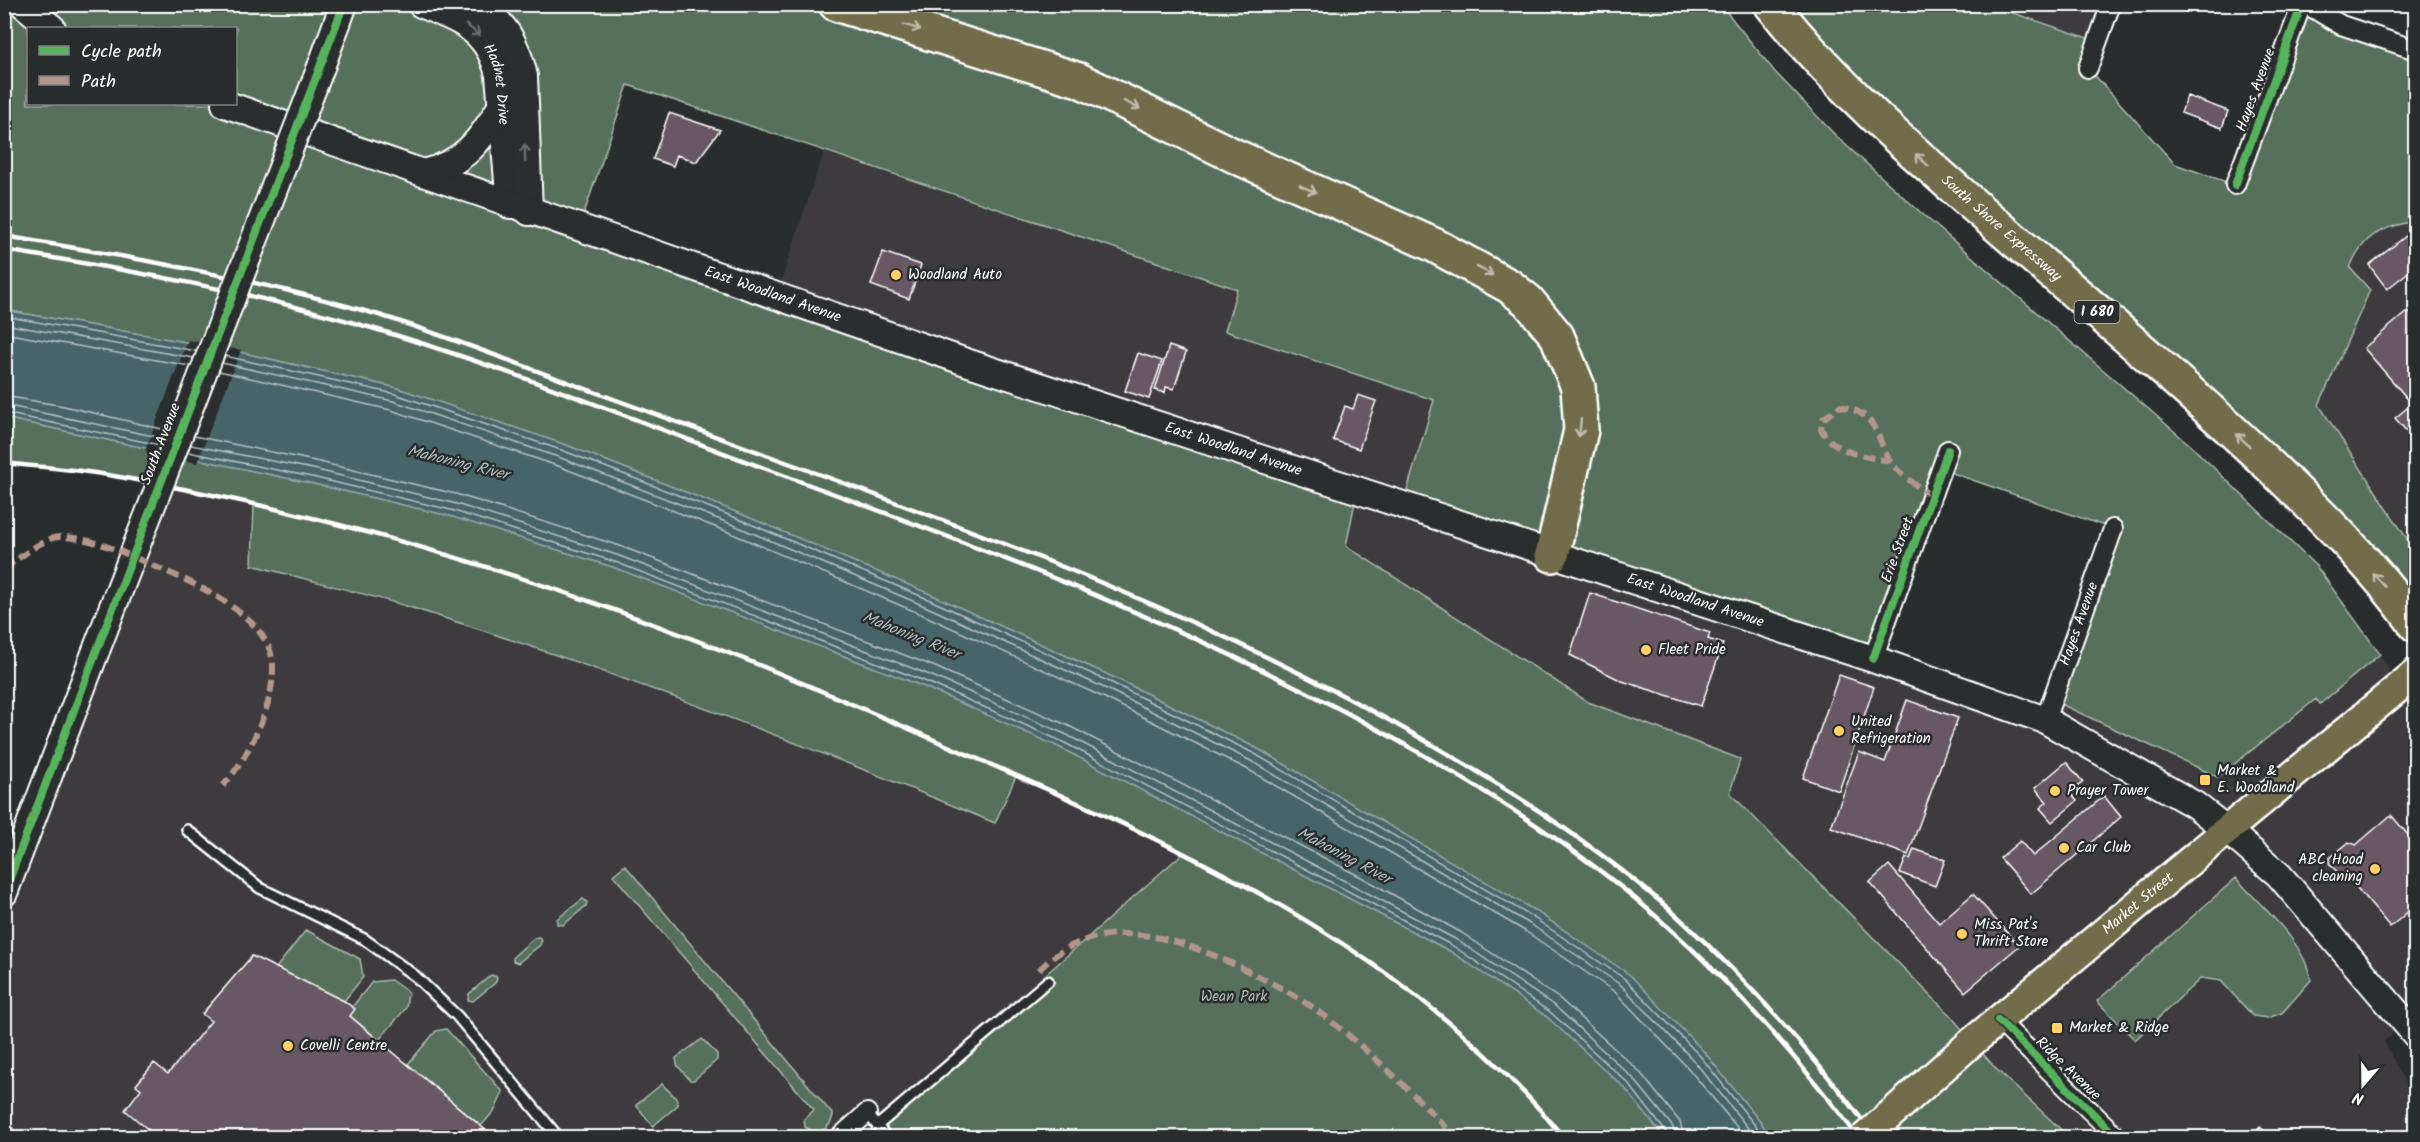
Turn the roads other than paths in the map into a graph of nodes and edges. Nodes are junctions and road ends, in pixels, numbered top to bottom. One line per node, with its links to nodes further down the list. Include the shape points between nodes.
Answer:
1 (23, 4): 9 (main road)
2 (344, 4): 26 (main road, South Avenue, bridge)
3 (421, 4): 13 (main road, Hadnet Drive, one-way to 13, via 464,23 480,35 495,57)
4 (475, 4): 16 (main road, Hadnet Drive, one-way to 4, via 524,76 510,37 498,21)
5 (836, 4): 19 (highway, one-way to 19, via 1079,80 1235,156 1434,245 1509,286 1528,301 1557,336 1578,387 1581,430)
6 (1772, 4): 20 (highway, South Shore Expressway / I 680, one-way to 6, via 2330,523 2220,418 1880,121 1814,55)
7 (2111, 4): 11 (street)
8 (2304, 4): 10 (street, via 2341,25); 15 (street, Hayes Avenue)
9 (51, 27)
10 (2415, 50)
11 (2088, 68)
12 (228, 105): 14 (main road, East Woodland Avenue)
13 (502, 105): 14 (main road, via 482,138 465,155 444,168); 16 (main road, Hadnet Drive)
14 (423, 173): 16 (main road, East Woodland Avenue)
15 (2235, 185)
16 (520, 208): 19 (main road, East Woodland Avenue, via 966,362)
17 (1948, 450): 21 (street, Erie Street)
18 (2113, 529): 23 (street, Hayes Avenue)
19 (1552, 555): 21 (main road, East Woodland Avenue)
20 (2415, 626)
21 (1873, 659): 23 (main road, East Woodland Avenue)
22 (2415, 673): 25 (main road, Market Street)
23 (2045, 720): 25 (main road, East Woodland Avenue, via 2195,805)
24 (187, 830): 31 (lane, via 260,888 364,939 415,976 458,1016)
25 (2227, 830): 28 (main road, Market Street); 29 (main road, East Woodland Avenue, via 2279,875)
26 (4, 893)
27 (1048, 981): 30 (lane)
28 (1998, 1020): 34 (main road, Market Street, bridge); 35 (street, Ridge Avenue)
29 (2415, 1035)
30 (872, 1120): 32 (street); 33 (lane)
31 (559, 1137)
32 (839, 1137)
33 (888, 1137)
34 (1864, 1137)
35 (2118, 1137)

